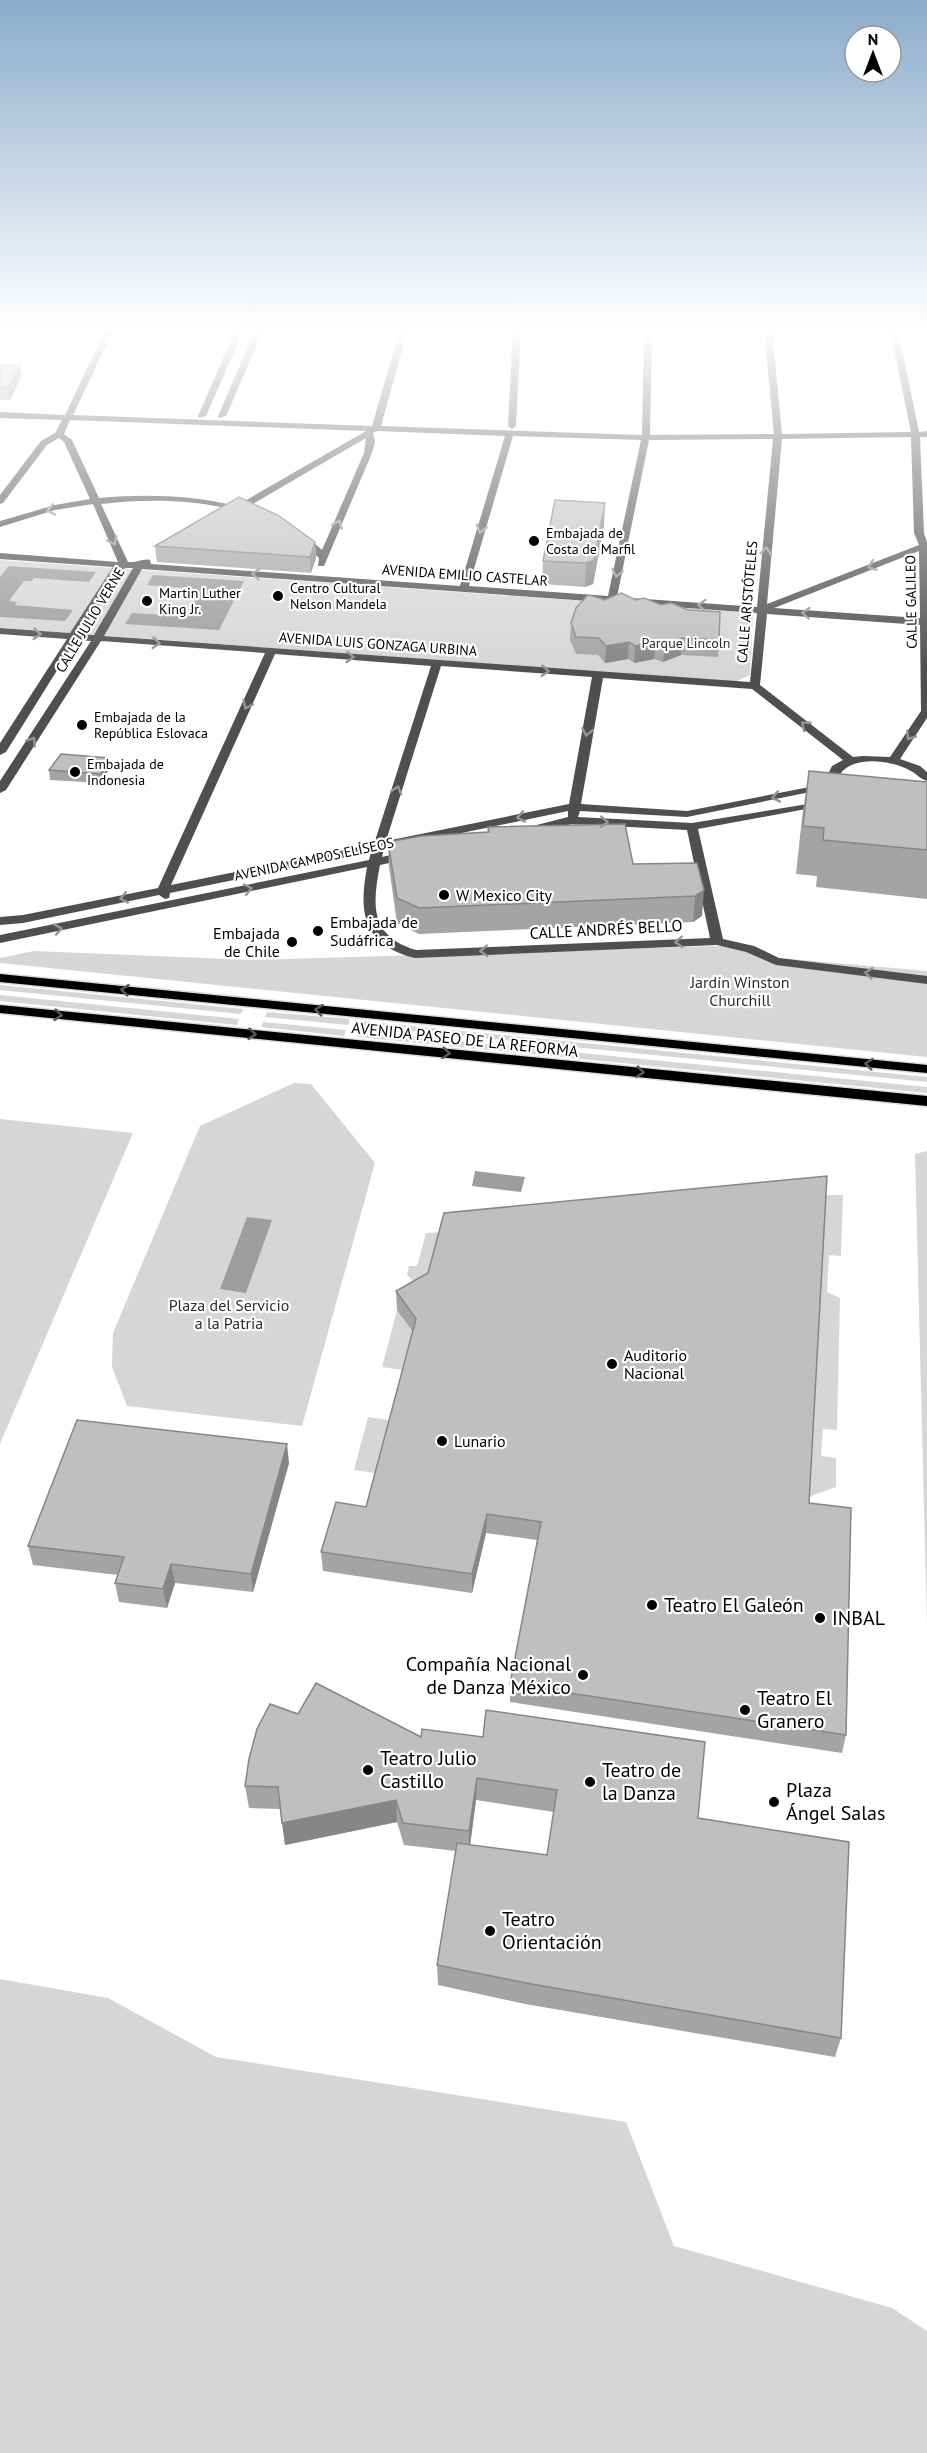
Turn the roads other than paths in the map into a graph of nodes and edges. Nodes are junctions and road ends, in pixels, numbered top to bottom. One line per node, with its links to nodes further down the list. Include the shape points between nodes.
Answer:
1 (45, 443): 9 (street)
2 (70, 443): 10 (street)
3 (349, 443): 11 (street)
4 (371, 443): 19 (street, one-way to 4)
5 (507, 443): 23 (street, one-way to 23)
6 (644, 443): 24 (street, one-way to 24)
7 (777, 443): 25 (street, CALLE ARISTÓTELES, one-way to 7)
8 (915, 443): 16 (street, CALLE GALILEO, via 919,533)
9 (0, 501)
10 (95, 502): 11 (street, via 170,498); 14 (street, one-way to 14); 20 (street, one-way to 20)
11 (239, 508): 12 (street); 13 (street)
12 (250, 512)
13 (219, 520)
14 (0, 524)
15 (287, 527): 19 (street, via 312,544)
16 (926, 546): 25 (street, one-way to 25); 26 (street, CALLE GALILEO)
17 (159, 555): 21 (street, CALLE JULIO VERNE)
18 (0, 556): 20 (street, AVENIDA EMILIO CASTELAR)
19 (324, 558): 22 (street)
20 (124, 565): 21 (street, AVENIDA EMILIO CASTELAR); 28 (street, CALLE JULIO VERNE, via 116,569)
21 (139, 566): 22 (street, AVENIDA EMILIO CASTELAR, one-way to 21); 29 (street, CALLE JULIO VERNE)
22 (315, 578): 23 (street, AVENIDA EMILIO CASTELAR)
23 (464, 588): 24 (street, AVENIDA EMILIO CASTELAR)
24 (612, 599): 25 (street, AVENIDA EMILIO CASTELAR, one-way to 24)
25 (760, 609): 26 (street, AVENIDA EMILIO CASTELAR, one-way to 25); 35 (street, CALLE ARISTÓTELES)
26 (926, 622): 37 (street, CALLE GALILEO, one-way to 37, via 926,711)
27 (0, 631): 28 (street, AVENIDA LUIS GONZAGA URBINA, one-way to 28)
28 (74, 637): 29 (street, AVENIDA LUIS GONZAGA URBINA); 31 (street, CALLE JULIO VERNE)
29 (98, 638): 30 (street, AVENIDA LUIS GONZAGA URBINA, one-way to 30); 32 (street, CALLE JULIO VERNE)
30 (271, 652): 33 (street, AVENIDA LUIS GONZAGA URBINA, one-way to 33); 49 (street, one-way to 49)
31 (58, 661): 32 (street, via 72,657); 36 (street, CALLE JULIO VERNE)
32 (83, 663): 41 (street, CALLE JULIO VERNE, one-way to 32)
33 (437, 663): 34 (street, AVENIDA LUIS GONZAGA URBINA, one-way to 34); 46 (street, CALLE ANDRÉS BELLO, one-way to 33)
34 (598, 674): 35 (street, AVENIDA LUIS GONZAGA URBINA); 42 (street, one-way to 42)
35 (755, 686): 38 (street, CALLE ARISTÓTELES, one-way to 35)
36 (0, 752)
37 (894, 760): 38 (street); 39 (street)
38 (851, 761): 40 (street, via 834,773)
39 (926, 775)
40 (834, 786): 42 (street, AVENIDA CAMPOS ELÍSEOS, one-way to 42, via 687,814); 44 (street, via 848,798)
41 (0, 790)
42 (573, 807): 43 (street); 46 (street, AVENIDA CAMPOS ELÍSEOS, one-way to 46)
43 (572, 820): 44 (street, one-way to 44); 45 (street)
44 (692, 827): 53 (street)
45 (514, 833)
46 (379, 846): 48 (street, CALLE ANDRÉS BELLO); 49 (street, AVENIDA CAMPOS ELÍSEOS)
47 (421, 852): 48 (street, AVENIDA CAMPOS ELÍSEOS)
48 (374, 862): 50 (street, AVENIDA CAMPOS ELÍSEOS, one-way to 48); 53 (street, CALLE ANDRÉS BELLO, one-way to 48, via 415,954 388,944 371,922 369,887)
49 (163, 891): 50 (street); 51 (street, AVENIDA CAMPOS ELÍSEOS, one-way to 51)
50 (172, 905): 52 (street, AVENIDA CAMPOS ELÍSEOS, one-way to 50)
51 (0, 921)
52 (0, 939)
53 (717, 941): 55 (street, CALLE ANDRÉS BELLO, one-way to 53, via 776,961 750,949)
54 (0, 978): 57 (main road, AVENIDA PASEO DE LA REFORMA, one-way to 54)
55 (927, 980)
56 (0, 1009): 58 (main road, AVENIDA PASEO DE LA REFORMA, one-way to 58)
57 (927, 1069)
58 (927, 1101)

